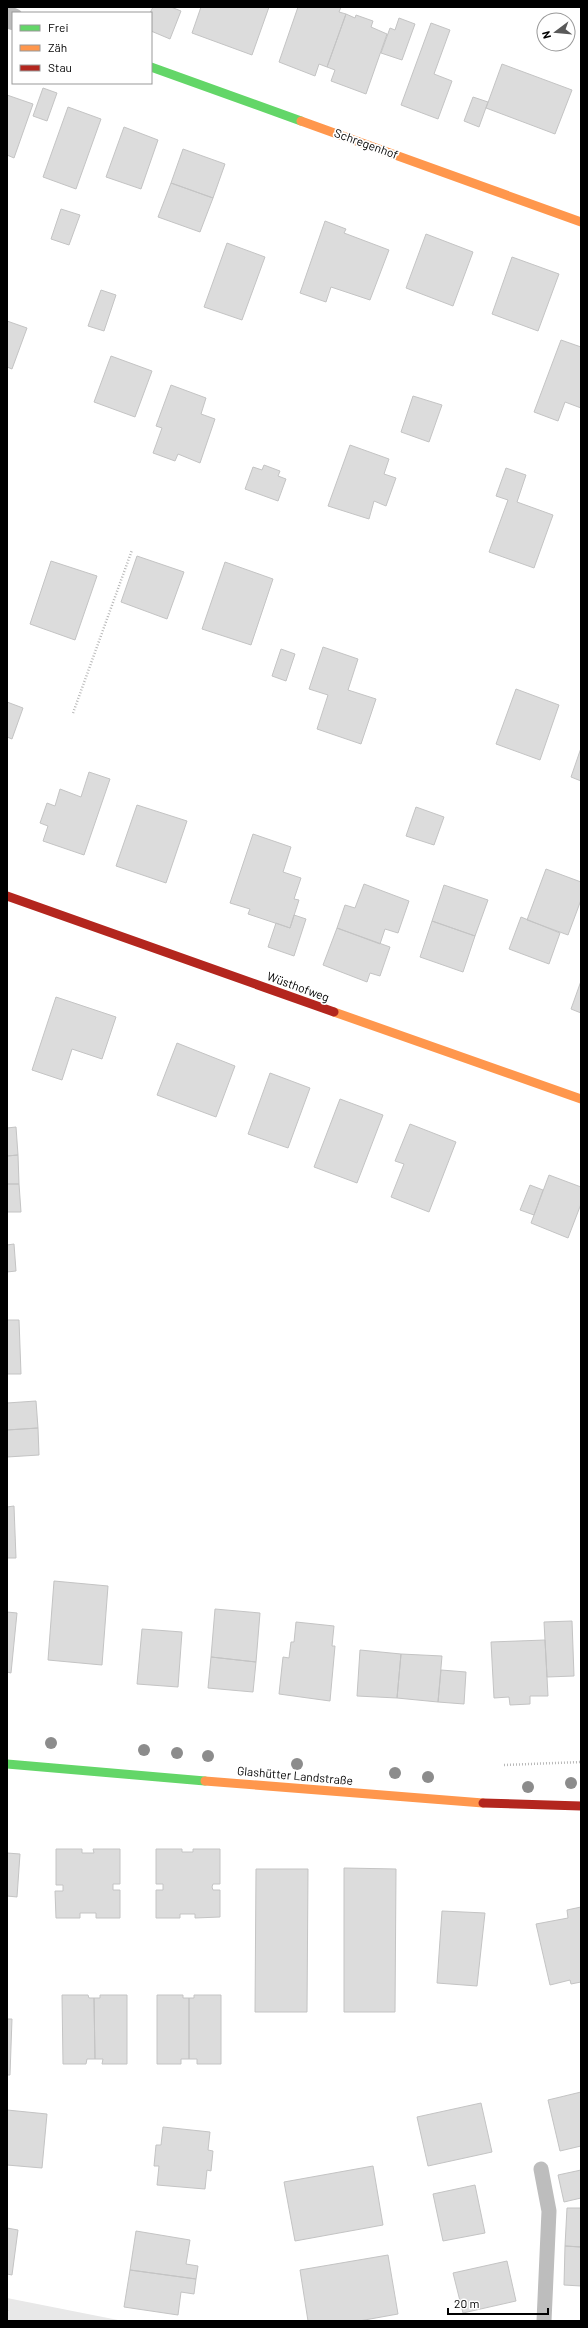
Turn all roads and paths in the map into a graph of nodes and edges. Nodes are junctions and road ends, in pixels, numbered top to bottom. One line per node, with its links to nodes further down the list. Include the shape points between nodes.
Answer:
1 (152, 68): 2 (street, Schregenhof)
2 (581, 222)
3 (132, 550): 4 (path)
4 (72, 713)
5 (7, 896): 6 (street, Wüsthofweg)
6 (581, 1099)
7 (581, 1762): 9 (path)
8 (7, 1764): 10 (street, Glashütter Landstraße, via 467,1802)
9 (504, 1766)
10 (581, 1806)
11 (541, 2169): 14 (lane, via 549,2211)
12 (7, 2310): 13 (path)
13 (7, 2313)
14 (544, 2321)

